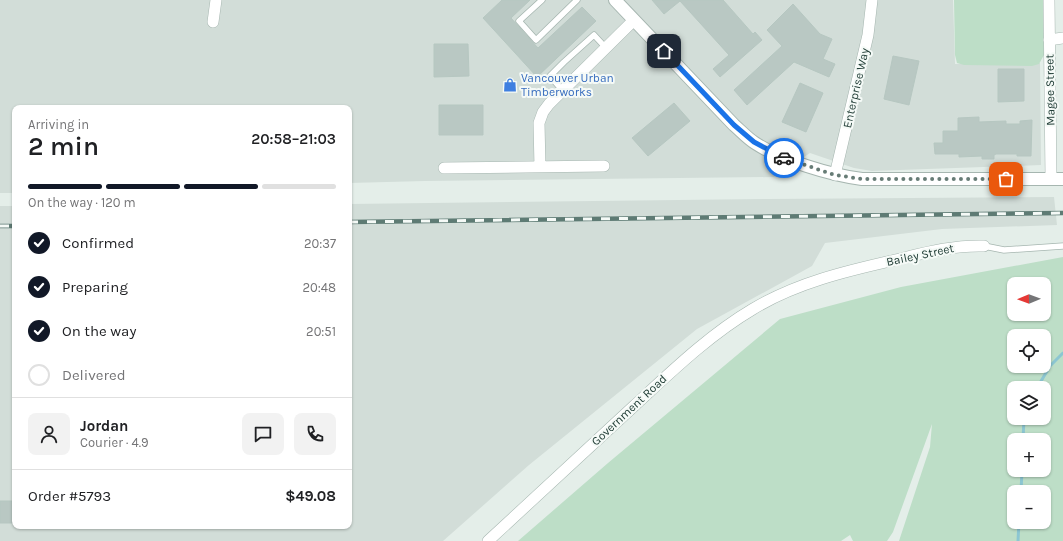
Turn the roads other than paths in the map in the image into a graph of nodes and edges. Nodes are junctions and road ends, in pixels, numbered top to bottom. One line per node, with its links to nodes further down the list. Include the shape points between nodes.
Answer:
1 (216, 0): 8 (street)
2 (542, 0): 3 (lane, via 519,21 536,40)
3 (577, 0)
4 (616, 0): 7 (street)
5 (872, 0): 16 (street, Enterprise Way, via 868,35)
6 (1049, 0): 10 (street, Magee Street)
7 (634, 20): 11 (street); 16 (street, via 734,125 754,142 779,156)
8 (213, 22)
9 (1063, 38): 10 (street)
10 (1049, 40): 17 (street, Magee Street)
11 (606, 48): 12 (street); 12 (lane, via 594,35 564,62 550,76)
12 (563, 91): 14 (street, via 543,112 539,123)
13 (604, 166): 14 (street)
14 (540, 167): 15 (street)
15 (444, 168)
16 (835, 175): 17 (street, via 862,179)
17 (1057, 179)
18 (984, 246): 19 (lane, Bailey Street, via 1004,250); 20 (street, Bailey Street, via 948,248 846,271)
19 (1063, 246)
20 (782, 294): 21 (street, Government Road, via 752,309 685,359)
21 (488, 541)

